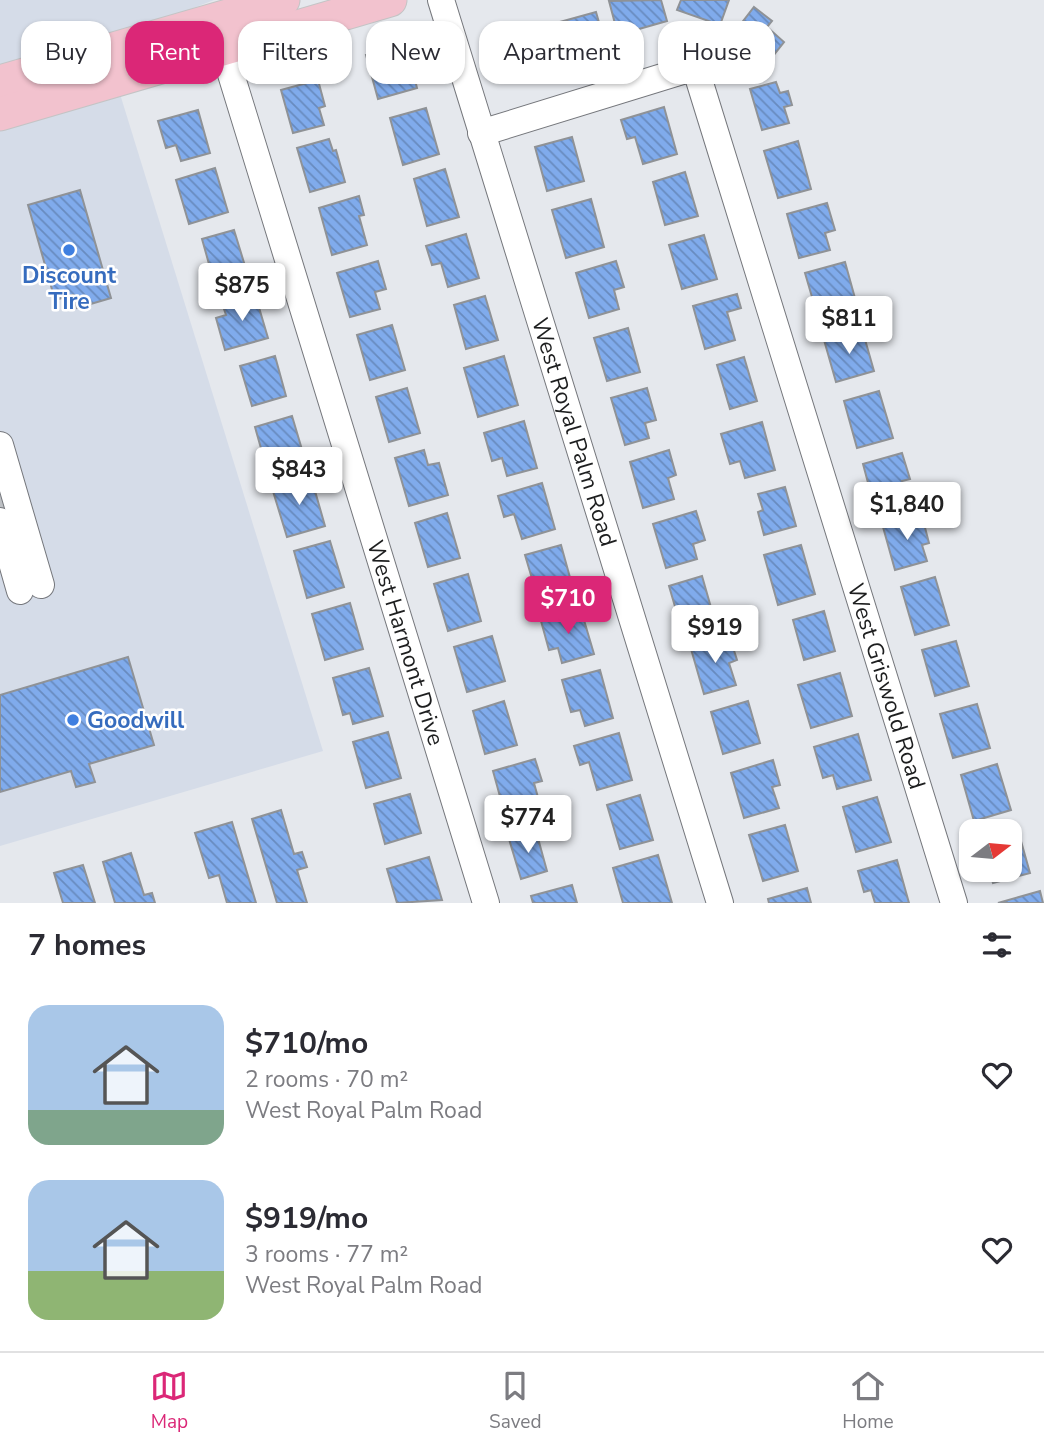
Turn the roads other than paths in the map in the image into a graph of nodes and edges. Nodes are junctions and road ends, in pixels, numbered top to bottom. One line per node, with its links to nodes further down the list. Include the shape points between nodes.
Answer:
1 (283, 0): 4 (main road)
2 (390, 0): 5 (main road)
3 (441, 0): 13 (street, West Royal Palm Road)
4 (224, 31)
5 (224, 33)
6 (224, 50): 18 (street, West Harmont Drive)
7 (125, 68): 12 (main road)
8 (21, 76): 9 (main road)
9 (0, 82)
10 (36, 84): 11 (main road)
11 (0, 96)
12 (0, 114)
13 (481, 133): 19 (street, West Royal Palm Road); 20 (street, West Griswold Road, via 695,68)
14 (0, 445): 17 (street)
15 (2, 516): 17 (street)
16 (0, 548): 17 (street)
17 (17, 589)
18 (486, 903)
19 (720, 903)
20 (954, 903)

